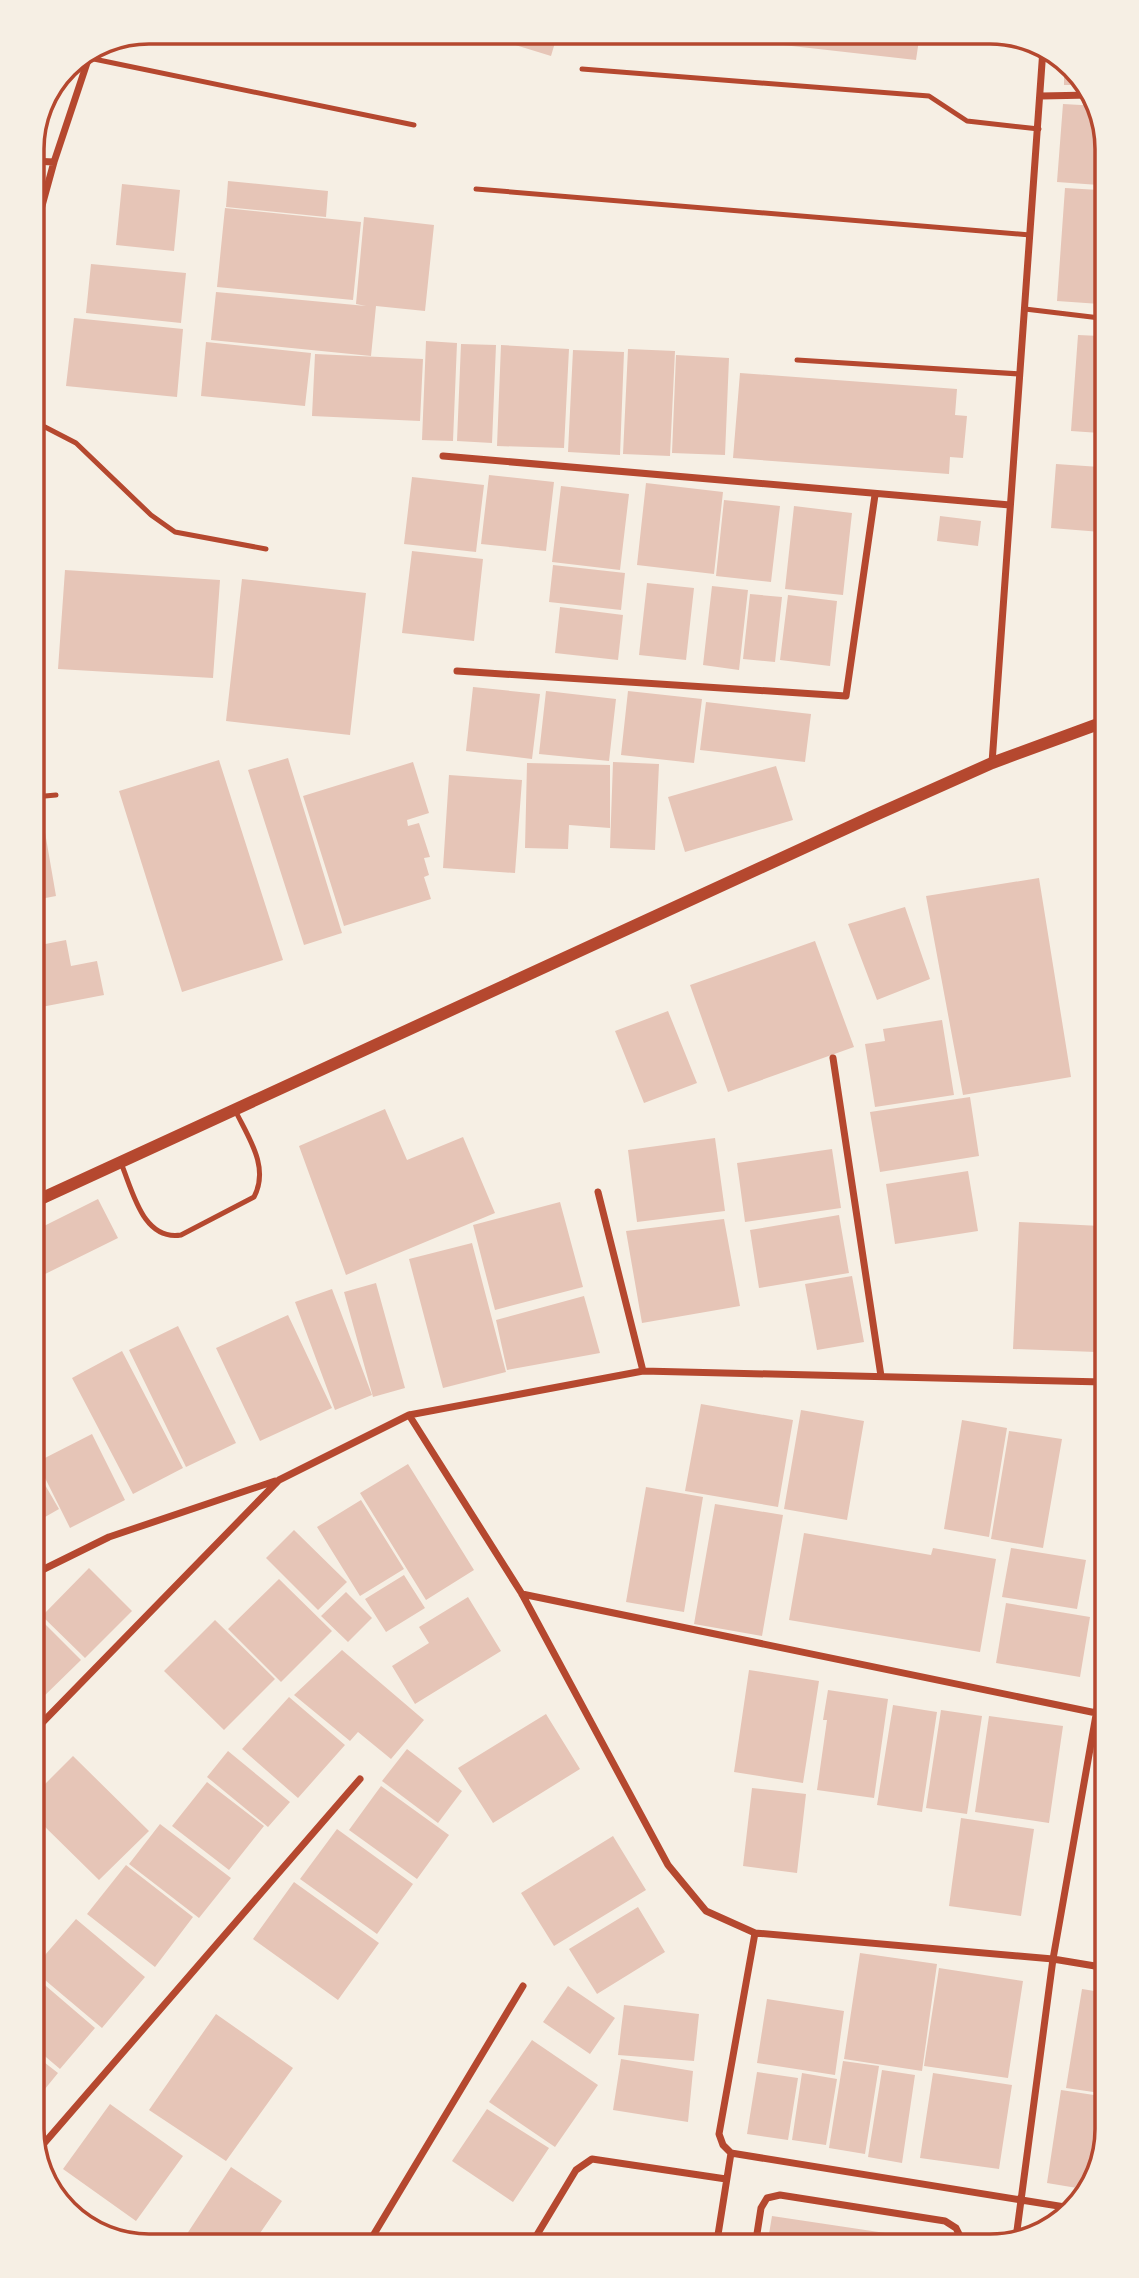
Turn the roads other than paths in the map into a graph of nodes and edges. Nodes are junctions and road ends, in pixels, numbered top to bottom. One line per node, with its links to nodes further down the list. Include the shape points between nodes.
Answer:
1 (1043, 58): 6 (street)
2 (94, 59): 7 (lane)
3 (87, 65): 10 (street)
4 (582, 69): 8 (lane, via 929,96 967,121)
5 (1080, 95): 6 (street)
6 (1041, 96): 8 (street)
7 (414, 125)
8 (1039, 129): 13 (street)
9 (44, 162): 10 (street)
10 (54, 162): 12 (street)
11 (476, 189): 13 (lane)
12 (44, 198)
13 (1031, 235): 14 (street)
14 (1025, 309): 15 (lane); 17 (street)
15 (1095, 317)
16 (797, 360): 17 (lane)
17 (1020, 374): 21 (street)
18 (44, 427): 22 (lane, via 76,443 151,515 176,532)
19 (443, 456): 20 (street)
20 (875, 495): 21 (street); 23 (street, via 846,696)
21 (1010, 505): 25 (street)
22 (266, 549)
23 (457, 671)
24 (1095, 725): 25 (street)
25 (992, 763): 29 (street)
26 (56, 795): 27 (lane)
27 (44, 796)
28 (833, 1058): 34 (street)
29 (236, 1110): 30 (street); 30 (lane, via 260,1161 259,1188 254,1197 181,1235 168,1237 149,1225)
30 (120, 1162): 32 (street)
31 (598, 1192): 33 (street)
32 (44, 1197)
33 (643, 1371): 34 (street); 36 (street)
34 (881, 1376): 35 (street)
35 (1095, 1382)
36 (409, 1415): 37 (street); 39 (street)
37 (279, 1480): 38 (street, via 109,1537); 42 (street)
38 (44, 1569)
39 (522, 1594): 40 (street); 44 (street, via 668,1866 706,1911)
40 (1095, 1714)
41 (1095, 1720): 45 (street)
42 (44, 1721)
43 (360, 1779): 48 (street)
44 (755, 1933): 45 (street); 49 (street, via 719,2134)
45 (1053, 1959): 46 (street); 51 (street)
46 (1095, 1966)
47 (523, 1986): 54 (street)
48 (45, 2142)
49 (731, 2153): 50 (street); 51 (street)
50 (726, 2179): 55 (street, via 592,2159 576,2170); 56 (street)
51 (1021, 2199): 52 (street); 53 (street)
52 (1061, 2206)
53 (1017, 2230)
54 (374, 2234)
55 (537, 2234)
56 (718, 2234)
57 (757, 2234): 58 (street, via 761,2208 767,2198 780,2195 945,2221)
58 (959, 2234)

